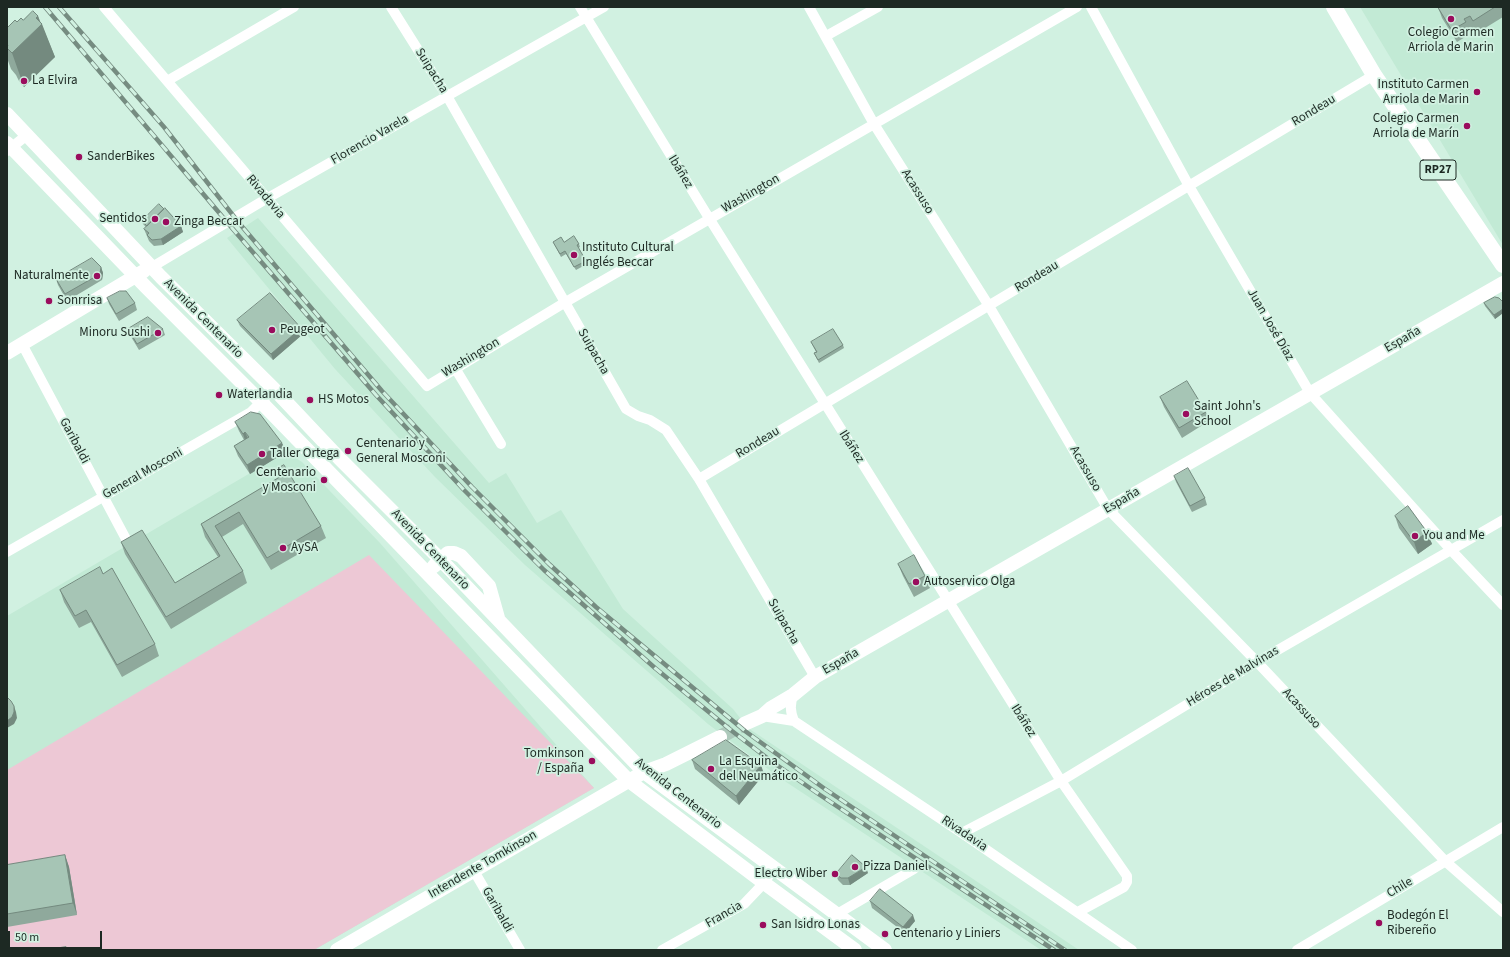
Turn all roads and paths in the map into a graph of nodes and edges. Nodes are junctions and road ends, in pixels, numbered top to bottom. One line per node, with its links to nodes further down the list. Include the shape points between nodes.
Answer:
1 (104, 7): 14 (street, Rivadavia)
2 (294, 7): 14 (street)
3 (391, 7): 15 (street, Suipacha)
4 (580, 7): 11 (street, Ibáñez)
5 (604, 7): 11 (street, Florencio Varela)
6 (809, 7): 12 (street, Acassuso)
7 (878, 7): 12 (street)
8 (1077, 7): 17 (street, Washington)
9 (1091, 7): 20 (street, Juan José Díaz)
10 (1334, 7): 13 (main road, RP27)
11 (586, 17): 15 (street, Florencio Varela); 22 (street, Ibáñez)
12 (826, 36): 17 (street, Acassuso)
13 (1374, 75): 20 (street, Rondeau); 23 (main road, RP27)
14 (167, 81): 21 (street, Rivadavia)
15 (447, 96): 21 (street, Florencio Varela); 27 (street, Suipacha)
16 (7, 114): 18 (main road, Avenida Centenario)
17 (874, 124): 22 (street, Washington); 28 (street, Acassuso)
18 (27, 135): 19 (street); 24 (main road, Avenida Centenario)
19 (9, 148): 25 (main road, Avenida Centenario)
20 (1189, 186): 28 (street, Rondeau); 34 (street, Juan José Díaz)
21 (266, 199): 24 (street, Florencio Varela); 32 (street, Rivadavia)
22 (709, 218): 27 (street, Washington); 36 (street, Ibáñez)
23 (1503, 265)
24 (152, 267): 25 (main road, Florencio Varela); 33 (main road, Avenida Centenario)
25 (136, 275): 29 (main road, Florencio Varela); 35 (main road, Avenida Centenario)
26 (1503, 283): 34 (main road, España)
27 (564, 302): 31 (street, Washington); 38 (street, Suipacha, via 626,409 666,430)
28 (989, 306): 36 (street, Rondeau); 40 (street, Acassuso)
29 (22, 344): 30 (main road, Florencio Varela); 39 (street, Garibaldi)
30 (7, 353)
31 (455, 368): 32 (street, Washington); 37 (street)
32 (426, 386)
33 (274, 389): 35 (street, General Mosconi); 45 (main road, Avenida Centenario)
34 (1310, 393): 40 (main road, España); 43 (street, Juan José Díaz)
35 (261, 402): 39 (street, General Mosconi, via 251,412); 46 (main road, Avenida Centenario)
36 (825, 404): 38 (street, Rondeau); 47 (street, Ibáñez)
37 (501, 444)
38 (699, 479): 50 (street, Suipacha)
39 (104, 496): 42 (street, Garibaldi); 44 (street, General Mosconi)
40 (1108, 509): 47 (main road, España); 49 (street, Acassuso)
41 (1503, 520): 43 (street, Héroes de Malvinas)
42 (126, 539)
43 (1451, 550): 48 (street, Juan José Díaz); 49 (street, Héroes de Malvinas)
44 (7, 552)
45 (441, 560): 46 (main road); 56 (main road, Avenida Centenario, via 448,553 454,552 462,556 489,586 498,620)
46 (427, 573): 57 (main road, Avenida Centenario)
47 (948, 601): 50 (main road, España); 58 (street, Ibáñez)
48 (1503, 605)
49 (1257, 662): 58 (street, Héroes de Malvinas); 61 (street, Acassuso)
50 (815, 677): 51 (main road, España)
51 (793, 695): 52 (main road, España); 53 (street, via 790,712)
52 (762, 716): 53 (street, Rivadavia); 54 (main road, España)
53 (794, 721): 60 (street, Rivadavia)
54 (744, 724)
55 (720, 737): 56 (main road)
56 (644, 772): 57 (main road); 62 (main road, Avenida Centenario)
57 (629, 781): 64 (main road, Intendente Tomkinson); 65 (main road, Avenida Centenario)
58 (1060, 781): 60 (street, Héroes de Malvinas); 66 (street, Ibáñez, via 1127,876 1124,887)
59 (1503, 827): 61 (street, Chile)
60 (962, 833): 66 (street, Rivadavia)
61 (1446, 861): 67 (street, Acassuso); 75 (street, Chile)
62 (775, 867): 65 (street, Francia); 68 (main road, Avenida Centenario)
63 (914, 869): 68 (street)
64 (474, 871): 69 (main road, Intendente Tomkinson); 70 (street, Garibaldi)
65 (764, 883): 71 (street, Francia, via 744,904); 72 (main road, Avenida Centenario)
66 (1078, 912): 74 (street, Rivadavia)
67 (1503, 912)
68 (836, 914): 73 (main road, Avenida Centenario)
69 (337, 950)
70 (520, 950)
71 (662, 950)
72 (855, 950)
73 (885, 950)
74 (1132, 950)
75 (1297, 950)

